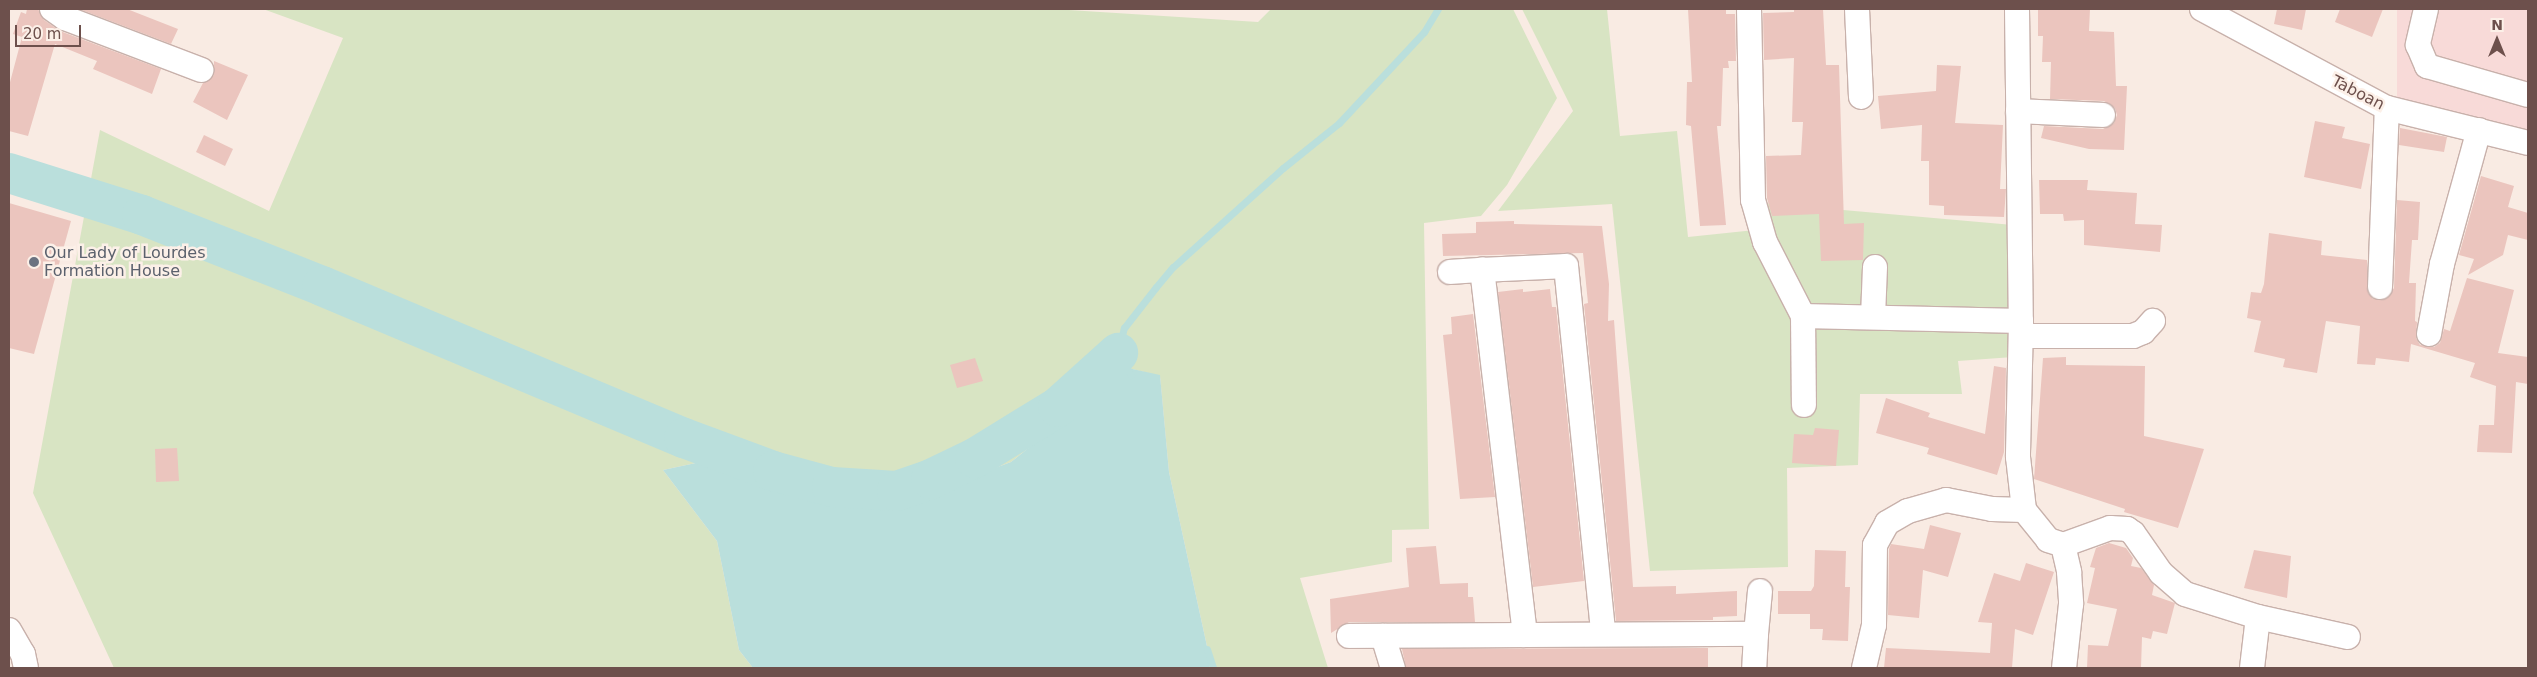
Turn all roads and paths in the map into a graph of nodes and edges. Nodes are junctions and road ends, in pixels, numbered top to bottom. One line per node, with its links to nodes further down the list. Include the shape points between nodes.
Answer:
1 (52, 9): 7 (street, via 65,18)
2 (1749, 9): 19 (street, via 1754,200 1766,242)
3 (1857, 9): 9 (street)
4 (2017, 9): 11 (street)
5 (2426, 9): 8 (street, via 2418,46 2423,62 2437,70)
6 (2214, 12): 10 (street, Taboan)
7 (201, 70)
8 (2528, 95)
9 (1861, 97)
10 (2387, 108): 13 (street, Taboan); 18 (street)
11 (2018, 111): 12 (street); 22 (street)
12 (2103, 115)
13 (2479, 130): 14 (street, Taboan); 23 (street, via 2442,264)
14 (2528, 143)
15 (1875, 267): 20 (street)
16 (1482, 270): 17 (street); 30 (street, via 1575,266); 32 (street)
17 (1450, 272)
18 (2380, 287)
19 (1803, 316): 20 (street); 24 (street)
20 (1873, 317): 22 (street)
21 (2153, 321): 22 (street, via 2143,332 2133,336)
22 (2021, 329): 25 (street, via 2018,457)
23 (2429, 334)
24 (1804, 404)
25 (2024, 510): 26 (street, via 2048,540); 39 (street, via 1946,500 1908,511 1887,523 1875,545 1874,625)
26 (2063, 545): 28 (street, via 2110,528 2127,529 2162,573 2186,594); 40 (street, via 2071,604)
27 (1760, 591): 31 (street)
28 (2258, 617): 35 (street); 41 (street)
29 (9, 630): 36 (street, via 23,654)
30 (1603, 633): 31 (street); 32 (street)
31 (1756, 634): 38 (street)
32 (1524, 635): 34 (street)
33 (1350, 636): 34 (street)
34 (1383, 636): 37 (street)
35 (2348, 637)
36 (26, 668)
37 (1393, 668)
38 (1754, 668)
39 (1864, 668)
40 (2064, 668)
41 (2252, 668)

